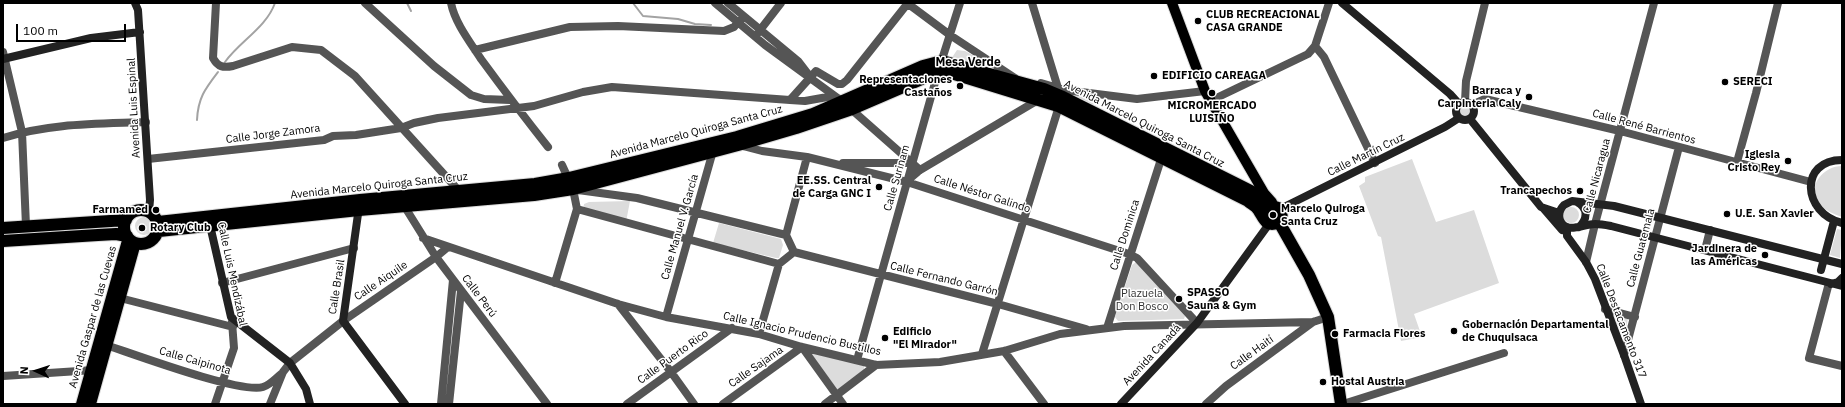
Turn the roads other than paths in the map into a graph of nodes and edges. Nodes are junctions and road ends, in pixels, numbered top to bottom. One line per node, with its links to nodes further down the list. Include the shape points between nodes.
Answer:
1 (134, 3): 18 (main road, Avenida Luis Espinal, via 138,10)
2 (216, 3): 38 (street, via 213,58 216,64 224,68 233,66 292,46 321,50 355,76)
3 (365, 3): 29 (street, via 434,66 471,95 484,99)
4 (451, 3): 22 (street, via 454,15)
5 (715, 3): 17 (street)
6 (728, 3): 17 (street)
7 (781, 3): 19 (street)
8 (907, 3): 20 (street); 25 (street, via 842,84 816,71)
9 (960, 3): 20 (street, Calle Surinam)
10 (1032, 3): 28 (street)
11 (1172, 3): 27 (main road)
12 (1329, 3): 21 (street)
13 (1342, 3): 33 (main road, via 1450,94)
14 (1485, 3): 33 (street, via 1466,80)
15 (1654, 3): 39 (street, Calle Nicaragua)
16 (1778, 3): 50 (street)
17 (740, 19): 19 (street); 22 (street, via 730,30 724,31 618,26 570,27)
18 (140, 32): 23 (main road, via 91,38); 37 (main road, Avenida Luis Espinal)
19 (758, 33): 25 (street, via 795,68)
20 (950, 35): 24 (street, Calle Surinam); 26 (street)
21 (1315, 46): 27 (street, via 1308,54); 53 (street, via 1324,57)
22 (475, 50): 29 (street)
23 (3, 57): 40 (street)
24 (940, 66): 26 (highway, Avenida Marcelo Quiroga Santa Cruz); 31 (highway, Avenida Marcelo Quiroga Santa Cruz, via 951,73); 32 (highway, Avenida Marcelo Quiroga Santa Cruz); 52 (street, Calle Surinam)
25 (811, 78): 30 (street); 32 (street)
26 (1025, 84): 28 (highway, Avenida Marcelo Quiroga Santa Cruz)
27 (1207, 96): 28 (street, via 1137,99 1083,93); 66 (main road)
28 (1060, 97): 31 (highway, Avenida Marcelo Quiroga Santa Cruz); 46 (highway, Avenida Marcelo Quiroga Santa Cruz); 71 (street)
29 (510, 100): 34 (street)
30 (790, 100): 32 (street, Calle Jorge Zamora); 34 (street, Calle Jorge Zamora, via 612,87)
31 (1038, 100): 55 (street)
32 (843, 103): 42 (highway, Avenida Marcelo Quiroga Santa Cruz); 52 (street)
33 (1465, 103): 35 (main road, via 1456,112); 36 (main road, via 1474,112); 39 (street, Calle René Barrientos, via 1485,99)
34 (517, 108): 38 (street, Calle Jorge Zamora, via 438,118); 43 (street)
35 (1459, 118): 36 (main road); 53 (main road, Calle Martín Cruz)
36 (1470, 118): 64 (main road)
37 (146, 122): 40 (street, via 56,126); 48 (main road, Avenida Luis Espinal)
38 (401, 128): 48 (street, Calle Jorge Zamora, via 333,136 324,140); 59 (street)
39 (1620, 131): 45 (street, Calle René Barrientos); 62 (street, Calle Nicaragua)
40 (22, 132): 41 (street); 77 (street)
41 (3, 138)
42 (737, 141): 44 (highway, Avenida Marcelo Quiroga Santa Cruz); 47 (street, Calle Néstor Galindo, via 762,151)
43 (548, 147)
44 (711, 147): 58 (highway, Avenida Marcelo Quiroga Santa Cruz); 68 (street, Calle Manuel V. García)
45 (1680, 147): 50 (street, Calle René Barrientos); 70 (street, Calle Guatemala)
46 (1163, 153): 66 (highway, Avenida Marcelo Quiroga Santa Cruz); 66 (highway, Avenida Marcelo Quiroga Santa Cruz, via 1257,207); 94 (street, Calle Dominica)
47 (807, 157): 51 (street, Calle Néstor Galindo); 83 (street)
48 (148, 159): 67 (main road, Avenida Luis Espinal, via 150,200)
49 (1842, 160): 57 (main road, via 1826,164 1816,171)
50 (1737, 162): 57 (street, Calle René Barrientos)
51 (828, 163): 52 (street); 56 (street, Calle Néstor Galindo)
52 (913, 163): 55 (street); 56 (street, Calle Surinam)
53 (1375, 163): 66 (main road, Calle Martín Cruz)
54 (562, 165): 58 (street)
55 (920, 170): 56 (street)
56 (907, 182): 71 (street, Calle Néstor Galindo); 99 (street, Calle Surinam)
57 (1811, 182): 73 (main road, via 1810,195 1818,208)
58 (571, 184): 59 (highway, Avenida Marcelo Quiroga Santa Cruz, via 536,184); 60 (highway, Avenida Marcelo Quiroga Santa Cruz, via 534,195); 65 (street); 68 (street)
59 (460, 192): 60 (highway, Avenida Marcelo Quiroga Santa Cruz)
60 (401, 201): 63 (highway, Avenida Marcelo Quiroga Santa Cruz); 85 (street, Calle Perú)
61 (1577, 202): 62 (main road); 69 (main road, via 1572,201 1564,205); 80 (main road, via 1586,212 1585,220)
62 (1600, 204): 70 (main road); 76 (street, Calle Nicaragua)
63 (359, 205): 74 (highway, Avenida Marcelo Quiroga Santa Cruz); 91 (main road, Calle Brasil)
64 (1541, 206): 69 (main road); 84 (main road, Calle Destacamento 317)
65 (577, 209): 88 (street); 103 (street)
66 (1270, 209): 113 (highway, via 1309,275); 117 (main road, Avenida Canadá)
67 (146, 211): 72 (highway, via 134,212); 78 (highway, via 152,214)
68 (696, 213): 83 (street); 88 (street, Calle Manuel V. García)
69 (1559, 213): 79 (main road, via 1561,221)
70 (1661, 218): 82 (main road); 86 (street, Calle Guatemala)
71 (1023, 219): 94 (street, Calle Néstor Galindo); 109 (street)
72 (126, 220): 77 (highway); 87 (highway, via 125,227)
73 (1834, 221): 75 (main road); 97 (main road)
74 (209, 222): 78 (highway, Avenida Marcelo Quiroga Santa Cruz); 102 (main road, Calle Luis Mendizábal)
75 (1842, 223)
76 (1595, 224): 80 (main road); 86 (main road); 96 (street, Calle Nicaragua)
77 (26, 226): 81 (highway)
78 (158, 227): 87 (highway, via 148,243)
79 (1567, 227): 80 (main road); 84 (main road)
80 (1579, 227)
81 (3, 228)
82 (1710, 230): 92 (street); 97 (main road)
83 (786, 235): 93 (street)
84 (1567, 236): 96 (main road, Calle Destacamento 317)
85 (423, 238): 90 (street, Calle Ignacio Prudencio Bustillos); 95 (street, Calle Perú)
86 (1656, 238): 92 (main road); 114 (street, Calle Guatemala)
87 (130, 239): 89 (highway, via 98,235); 107 (main road, Avenida Gaspar de las Cuevas)
88 (689, 240): 98 (street); 112 (street, Calle Manuel V. García)
89 (3, 241)
90 (448, 247): 95 (street, Calle Aiquile); 103 (street, Calle Ignacio Prudencio Bustillos)
91 (354, 248): 102 (street); 115 (main road, Calle Brasil)
92 (1705, 250): 104 (main road)
93 (794, 252): 98 (street); 99 (street, Calle Fernando Garrón)
94 (1130, 254): 117 (street, Calle Néstor Galindo, via 1137,258); 120 (street, Calle Dominica)
95 (436, 257): 101 (street, Calle Perú); 115 (street, Calle Aiquile)
96 (1586, 262): 110 (main road, Calle Destacamento 317)
97 (1836, 263): 104 (main road, via 1824,264 1821,270 1822,278)
98 (779, 264): 122 (street)
99 (880, 274): 109 (street, Calle Fernando Garrón); 129 (street, Calle Surinam)
100 (1842, 278): 104 (main road, via 1838,282)
101 (453, 280): 106 (street, Calle Perú); 145 (street)
102 (222, 283): 111 (main road, Calle Luis Mendizábal)
103 (555, 283): 108 (street, Calle Ignacio Prudencio Bustillos)
104 (1829, 283): 105 (main road); 132 (street, via 1809,358)
105 (1842, 286)
106 (461, 291): 146 (street); 147 (street, Calle Perú)
107 (115, 297): 118 (street); 123 (main road, Avenida Gaspar de las Cuevas)
108 (618, 304): 112 (street, Calle Ignacio Prudencio Bustillos); 135 (street)
109 (998, 304): 121 (street, Calle Fernando Garrón); 127 (street)
110 (1605, 309): 114 (street); 128 (main road, Calle Destacamento 317)
111 (231, 317): 118 (street, Calle Luis Mendizábal); 130 (main road)
112 (666, 317): 119 (street, Calle Ignacio Prudencio Bustillos)
113 (1328, 317): 116 (street, Calle Ignacio Prudencio Bustillos); 156 (highway)
114 (1635, 317): 128 (street, Calle Guatemala)
115 (342, 321): 130 (street, Calle Aiquile); 139 (main road, Calle Brasil)
116 (1313, 322): 117 (street, Calle Ignacio Prudencio Bustillos); 155 (street, Calle Haití, via 1226,386)
117 (1197, 323): 120 (street, Calle Ignacio Prudencio Bustillos); 154 (main road, Avenida Canadá)
118 (233, 327): 137 (street, Calle Luis Mendizábal, via 234,348)
119 (732, 328): 122 (street, Calle Ignacio Prudencio Bustillos); 135 (street, Calle Puerto Rico)
120 (1107, 328): 121 (street, Calle Ignacio Prudencio Bustillos)
121 (1088, 330): 125 (street, Calle Ignacio Prudencio Bustillos, via 1060,334)
122 (759, 334): 124 (street, Calle Ignacio Prudencio Bustillos)
123 (103, 344): 133 (main road, Avenida Gaspar de las Cuevas); 137 (street, Calle Caipinota)
124 (802, 347): 129 (street, Calle Ignacio Prudencio Bustillos); 138 (street); 150 (street, Calle Sajama)
125 (1004, 350): 127 (street, Calle Ignacio Prudencio Bustillos); 153 (street)
126 (1504, 353): 156 (street)
127 (982, 354): 131 (street, Calle Ignacio Prudencio Bustillos, via 940,362)
128 (1624, 355): 157 (main road, Calle Destacamento 317)
129 (857, 360): 131 (street, Calle Ignacio Prudencio Bustillos)
130 (290, 363): 134 (street, Calle Aiquile); 144 (main road, via 306,389)
131 (876, 365): 138 (street)
132 (1842, 366)
133 (96, 370): 136 (street); 140 (main road, Avenida Gaspar de las Cuevas); 141 (main road, Avenida Gaspar de las Cuevas)
134 (282, 372): 137 (street, Calle Caipinota, via 263,387 253,388); 143 (street)
135 (672, 372): 148 (street, Calle Puerto Rico); 149 (street)
136 (3, 376)
137 (222, 382): 142 (street, Calle Luis Mendizábal)
138 (836, 395): 151 (street); 152 (street)
139 (403, 403)
140 (81, 404)
141 (91, 404)
142 (215, 404)
143 (270, 404)
144 (310, 404)
145 (441, 404)
146 (449, 404)
147 (547, 404)
148 (627, 404)
149 (694, 404)
150 (723, 404)
151 (825, 404)
152 (843, 404)
153 (1044, 404)
154 (1121, 404)
155 (1206, 404)
156 (1342, 404)
157 (1641, 404)

